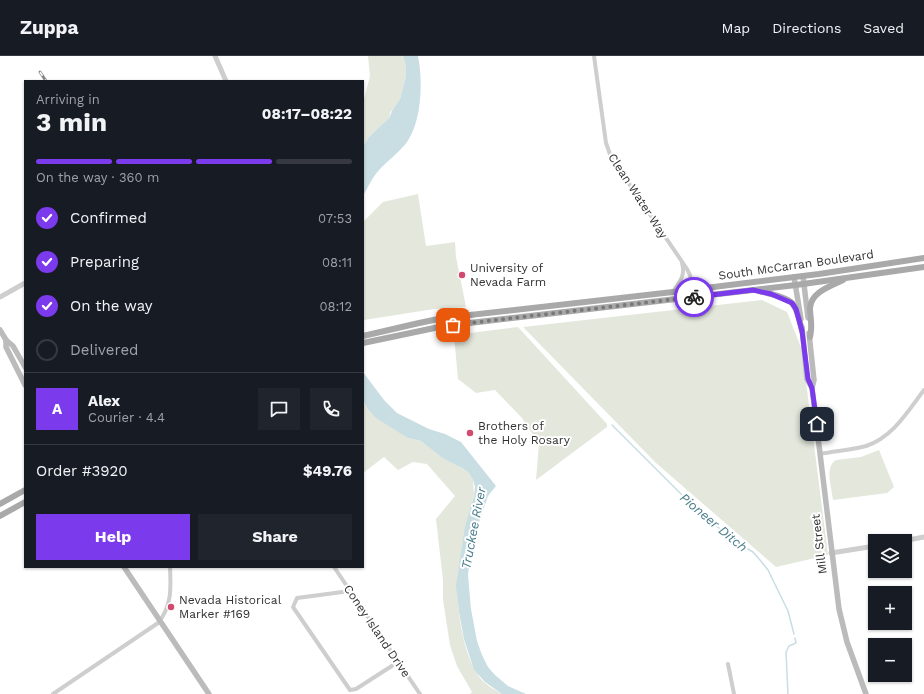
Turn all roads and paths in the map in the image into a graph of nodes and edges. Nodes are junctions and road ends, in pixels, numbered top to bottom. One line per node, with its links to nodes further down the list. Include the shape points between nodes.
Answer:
1 (215, 56): 3 (street)
2 (594, 56): 5 (street, Clean Water Way, via 606,143 611,157)
3 (226, 80)
4 (924, 258): 8 (main road, South McCarran Boulevard)
5 (681, 261): 13 (street, Clean Water Way, via 690,275); 15 (street, via 683,276)
6 (924, 267): 9 (main road, South McCarran Boulevard)
7 (794, 276): 8 (main road, South McCarran Boulevard); 12 (main road, Mill Street); 13 (main road, South McCarran Boulevard)
8 (803, 276): 11 (main road, Mill Street)
9 (850, 277): 11 (main road, South McCarran Boulevard); 22 (main road, via 813,299 810,309)
10 (24, 284): 16 (street)
11 (804, 284): 12 (main road, South McCarran Boulevard); 22 (main road, Mill Street)
12 (796, 285): 14 (main road, South McCarran Boulevard); 20 (main road, Mill Street)
13 (693, 290): 15 (main road, South McCarran Boulevard)
14 (753, 290): 18 (main road, South McCarran Boulevard); 20 (main road, via 792,303)
15 (672, 292): 17 (main road, South McCarran Boulevard)
16 (0, 297)
17 (472, 315): 18 (main road); 21 (main road, South McCarran Boulevard, via 419,323)
18 (473, 323): 24 (main road, South McCarran Boulevard)
19 (0, 330): 23 (main road)
20 (802, 331): 29 (main road, Mill Street, via 808,379)
21 (364, 336)
22 (810, 337): 29 (main road, Mill Street, via 814,380)
23 (6, 340): 25 (main road, via 6,347); 26 (main road, via 11,343)
24 (364, 343)
25 (14, 364): 27 (main road); 28 (main road)
26 (24, 365)
27 (24, 375)
28 (24, 383)
29 (812, 388): 31 (main road, Mill Street)
30 (924, 390): 31 (street, via 897,425 872,444)
31 (820, 454): 39 (main road, Mill Street)
32 (24, 491): 34 (main road)
33 (24, 503): 35 (main road)
34 (0, 504)
35 (0, 516)
36 (924, 537): 37 (street)
37 (912, 539)
38 (868, 547): 39 (street)
39 (832, 553): 51 (main road, Mill Street, via 843,628)
40 (125, 568): 44 (main road)
41 (170, 568): 44 (street, via 171,595)
42 (335, 568): 43 (street, Coney Island Drive)
43 (350, 591): 45 (street, Coney Island Drive); 45 (street, via 297,598 293,607 350,690 356,689)
44 (160, 621): 47 (street, via 152,629); 48 (main road)
45 (398, 662): 49 (street, Coney Island Drive)
46 (728, 664): 50 (street)
47 (53, 694)
48 (210, 694)
49 (420, 694)
50 (734, 694)
51 (866, 694)

